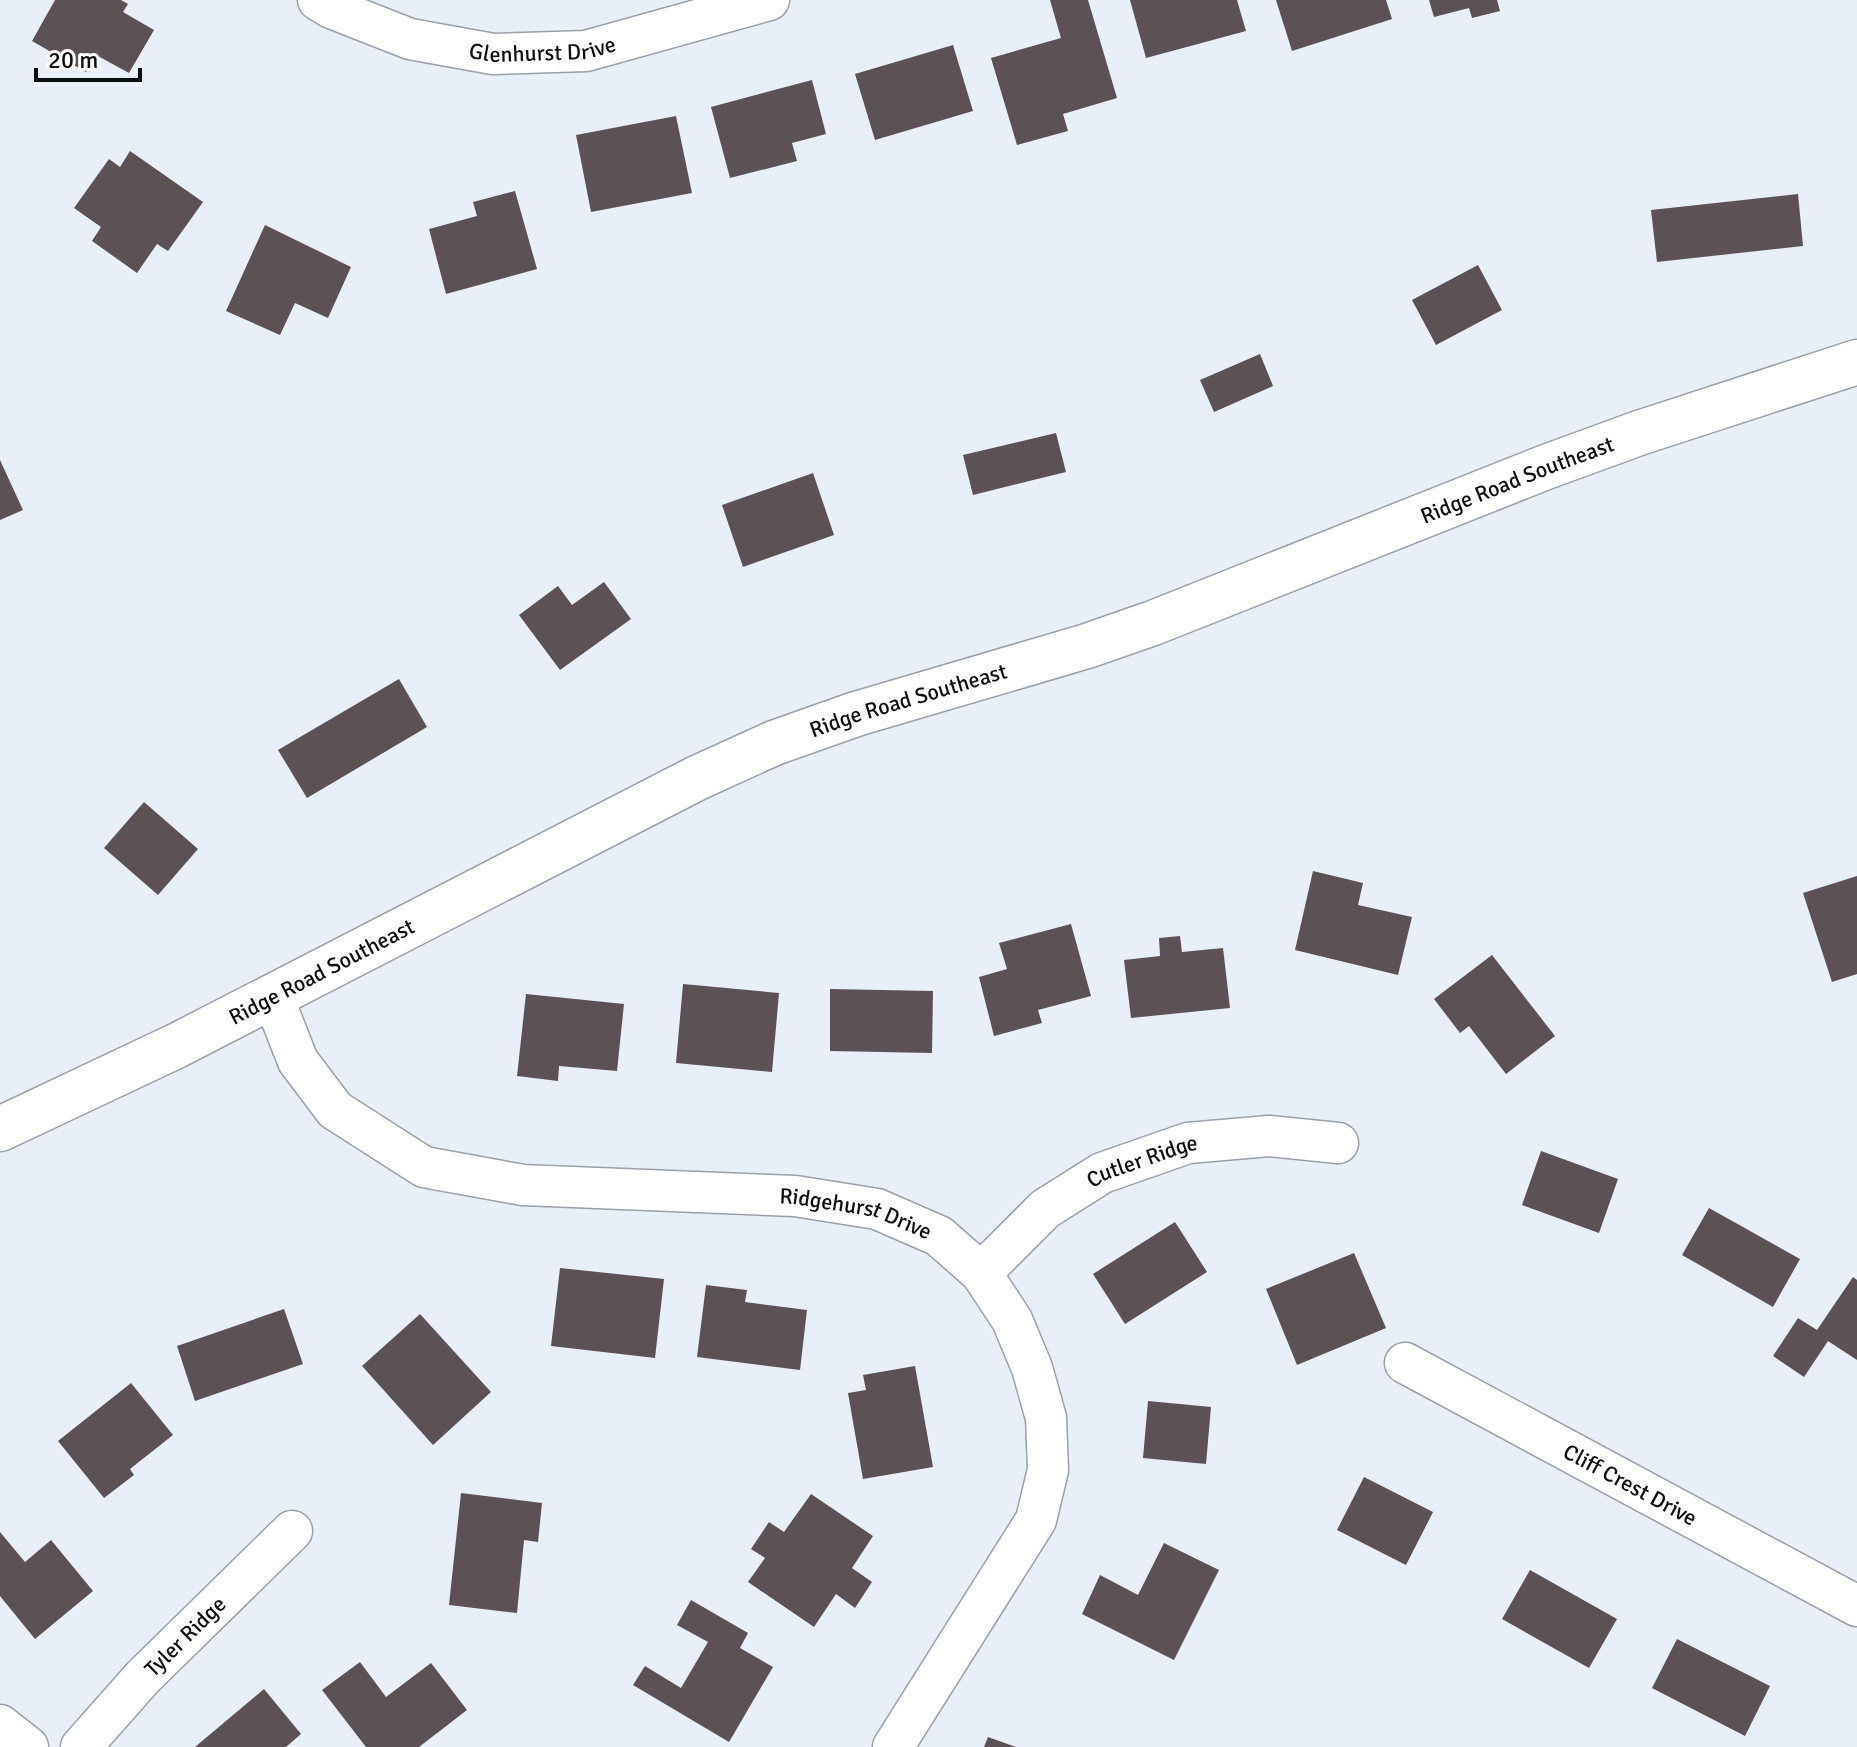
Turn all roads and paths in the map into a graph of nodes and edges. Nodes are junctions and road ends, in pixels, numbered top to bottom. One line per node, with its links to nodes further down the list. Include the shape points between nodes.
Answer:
1 (318, 0): 2 (street, Glenhurst Drive, via 410,39 493,54 586,51)
2 (769, 0)
3 (1857, 362): 4 (street, Ridge Road Southeast, via 1559,462 1126,632 774,743)
4 (272, 995): 5 (street, Ridge Road Southeast); 7 (street, Ridgehurst Drive, via 298,1061 335,1110 424,1167 523,1185 795,1196 877,1209 939,1236)
5 (0, 1129)
6 (1338, 1143): 7 (street, Cutler Ridge, via 1269,1136 1188,1143 1102,1173 1045,1209)
7 (981, 1273): 14 (street, Ridgehurst Drive, via 1012,1320 1032,1368 1046,1418 1048,1470 1036,1520)
8 (1405, 1363): 10 (street, Cliff Crest Drive)
9 (292, 1531): 13 (street, Tyler Ridge, via 143,1677)
10 (1857, 1606)
11 (0, 1725): 12 (street)
12 (28, 1747)
13 (81, 1747)
14 (893, 1747)

